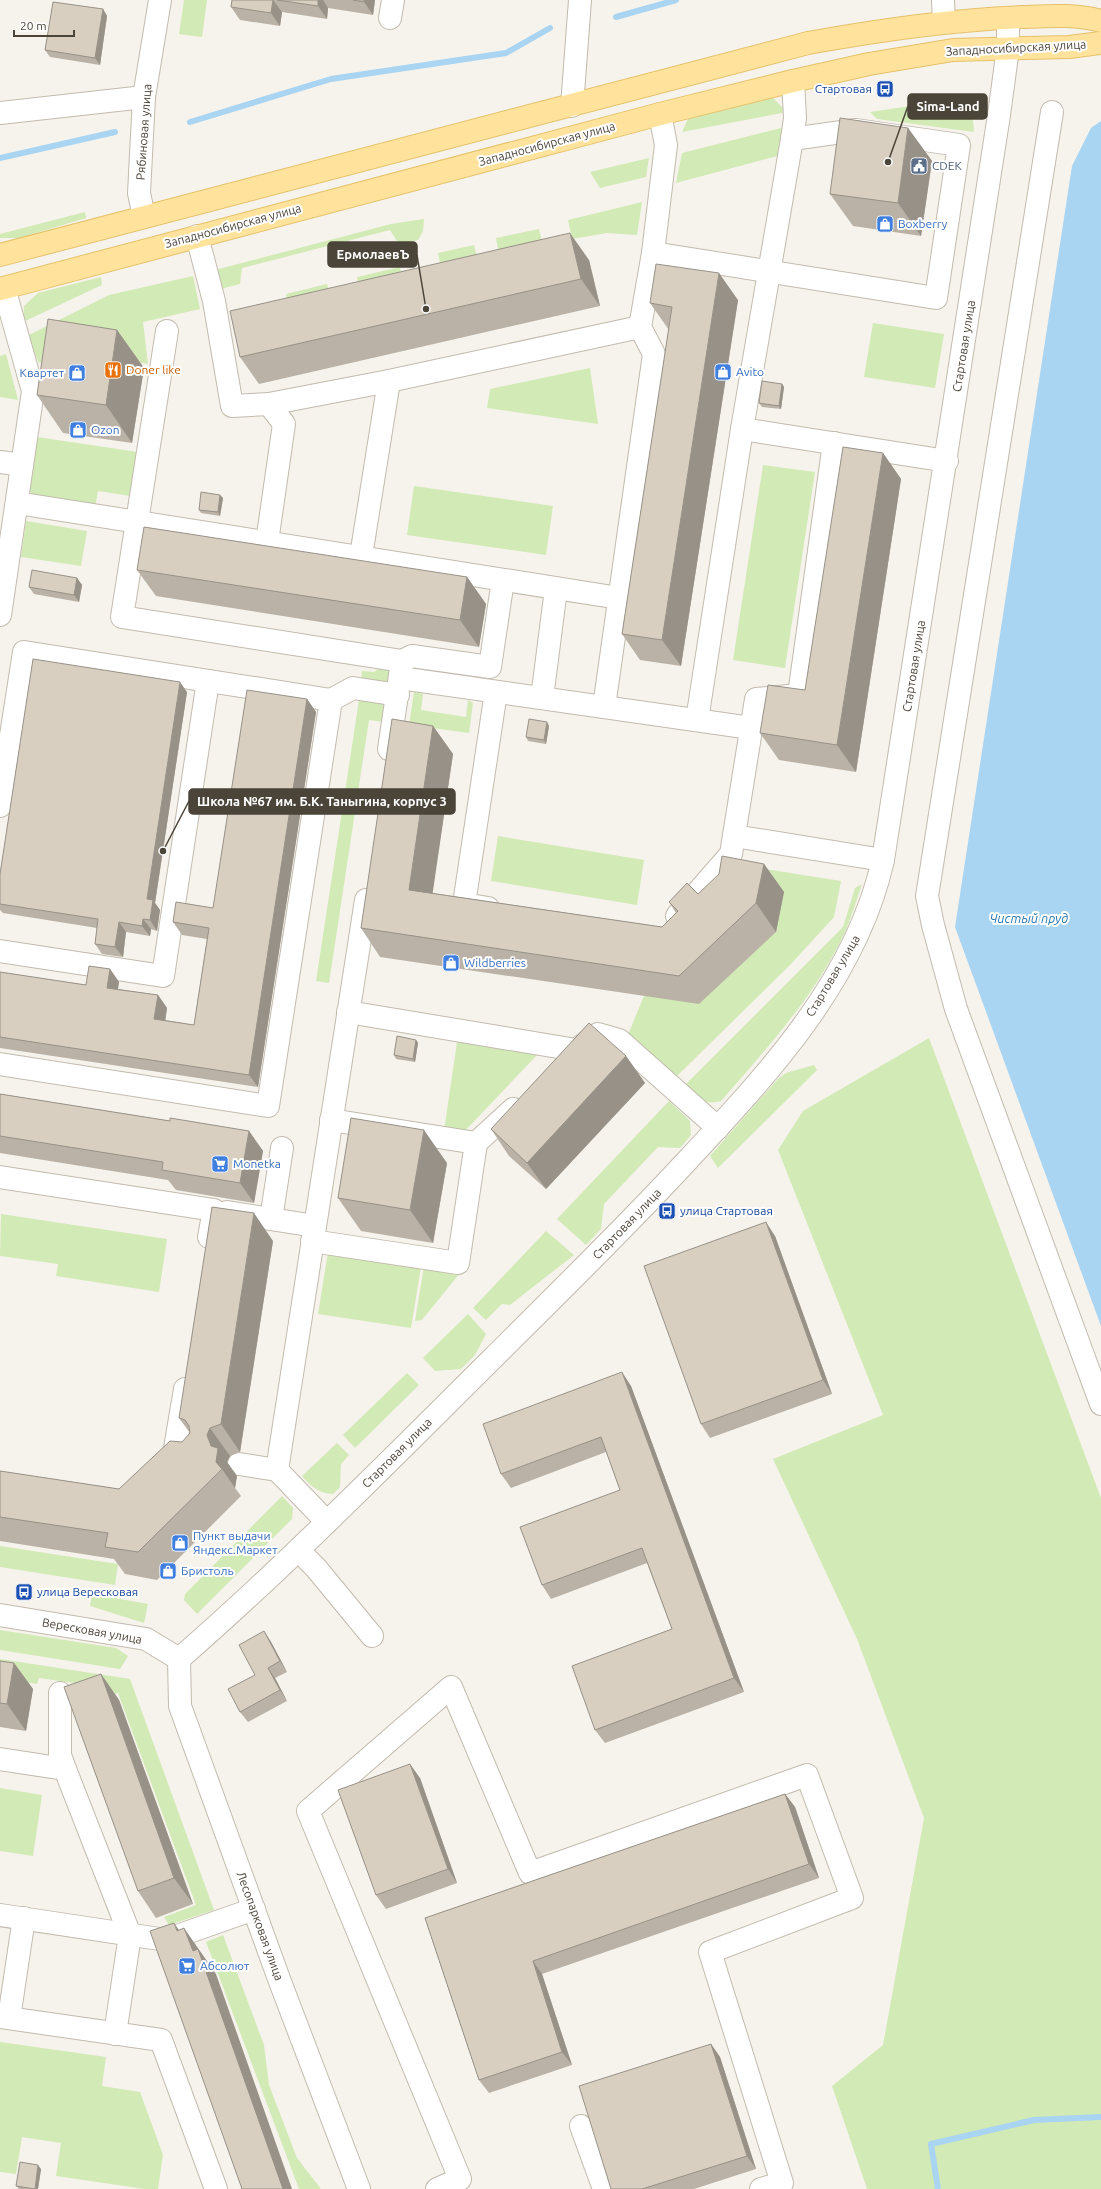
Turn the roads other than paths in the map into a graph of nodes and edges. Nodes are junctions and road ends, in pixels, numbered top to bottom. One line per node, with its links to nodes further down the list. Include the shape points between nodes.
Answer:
1 (160, 0): 10 (street, Рябиновая улица)
2 (580, 0): 11 (street)
3 (943, 0): 6 (street)
4 (1008, 18): 5 (main road, via 1067,16); 6 (main road); 8 (street, Стартовая улица)
5 (1101, 21)
6 (944, 22): 11 (main road, via 808,43)
7 (1101, 43): 8 (main road, Западносибирская улица, via 1069,47)
8 (1008, 48): 9 (main road, Западносибирская улица, via 953,50 869,64); 28 (street, Стартовая улица)
9 (793, 81): 14 (main road, Западносибирская улица); 15 (street, via 795,118)
10 (144, 97): 13 (street); 16 (street, Рябиновая улица, via 139,193)
11 (572, 106): 16 (main road)
12 (1052, 112): 70 (street, via 927,896 956,1009)
13 (0, 114)
14 (660, 114): 17 (main road, Западносибирская улица); 18 (street, via 666,145)
15 (792, 139): 20 (street); 20 (street, via 856,130 959,145 936,298)
16 (144, 217): 19 (main road)
17 (198, 236): 21 (main road, Западносибирская улица); 25 (street, via 214,301 232,406)
18 (653, 253): 20 (street); 22 (street)
19 (0, 255)
20 (769, 272): 26 (street)
21 (2, 288): 30 (street, via 33,391)
22 (640, 327): 24 (street); 37 (street, via 654,354)
23 (167, 331): 32 (street)
24 (389, 381): 25 (street); 34 (street)
25 (269, 404): 33 (street, via 284,424)
26 (742, 429): 27 (street); 45 (street)
27 (834, 443): 28 (street); 46 (street, via 799,695 756,699)
28 (947, 460): 50 (street, Стартовая улица)
29 (0, 462): 30 (street)
30 (22, 465): 31 (street)
31 (17, 502): 32 (street); 38 (street)
32 (137, 521): 33 (street); 39 (street, via 122,617)
33 (267, 542): 34 (street)
34 (361, 556): 35 (street)
35 (503, 580): 36 (street); 39 (street, via 490,667 412,656)
36 (556, 589): 37 (street); 42 (street)
37 (619, 598): 44 (street)
38 (0, 615)
39 (400, 678): 41 (street); 43 (street, via 352,688); 47 (street)
40 (208, 681): 43 (street); 48 (street, via 24,652); 54 (street, via 163,976)
41 (496, 692): 42 (street); 52 (street, via 464,904)
42 (542, 698): 44 (street)
43 (331, 700): 57 (street, via 268,1106)
44 (604, 707): 45 (street)
45 (697, 720): 46 (street)
46 (751, 728): 49 (street)
47 (386, 768)
48 (0, 806)
49 (734, 836): 50 (street); 53 (street, via 731,854)
50 (883, 860): 61 (street, Стартовая улица, via 875,893 854,946 820,1004)
51 (369, 877): 55 (street)
52 (511, 911)
53 (666, 929)
54 (0, 951)
55 (348, 1012): 56 (street); 60 (street)
56 (576, 1050): 58 (street); 61 (street, via 598,1034 619,1040)
57 (0, 1064)
58 (559, 1065)
59 (526, 1096): 62 (street)
60 (331, 1120): 62 (street); 67 (street)
61 (718, 1128): 74 (street, Стартовая улица, via 593,1259)
62 (476, 1144): 67 (street, via 458,1263)
63 (282, 1148): 66 (street)
64 (0, 1177): 65 (street)
65 (214, 1210): 66 (street); 68 (street)
66 (270, 1219): 67 (street)
67 (314, 1233): 72 (street)
68 (206, 1258)
69 (188, 1368): 73 (street, via 183,1456)
70 (1101, 1404)
71 (239, 1464): 72 (street)
72 (277, 1470): 74 (street)
73 (148, 1478)
74 (327, 1522): 75 (street, Стартовая улица)
75 (299, 1551): 77 (street); 78 (street, Стартовая улица)
76 (0, 1615): 78 (street, Вересковая улица, via 146,1639)
77 (372, 1636)
78 (179, 1660): 82 (street, Лесопарковая улица, via 180,1706)
79 (60, 1693): 81 (street, via 60,1755)
80 (0, 1759): 81 (street)
81 (65, 1769): 85 (street)
82 (254, 1909): 85 (street, via 166,1940); 90 (street, Лесопарковая улица)
83 (0, 1915): 84 (street)
84 (24, 1918): 85 (street); 86 (street)
85 (130, 1935): 87 (street)
86 (5, 2017): 87 (street)
87 (115, 2034): 89 (street, via 161,2040)
88 (581, 2126): 92 (street)
89 (216, 2189)
90 (359, 2189)
91 (436, 2189): 93 (street, via 460,2178 308,1811 451,1687 530,1873 806,1775 852,1898 710,1952 782,2183)
92 (604, 2189)
93 (761, 2189)

